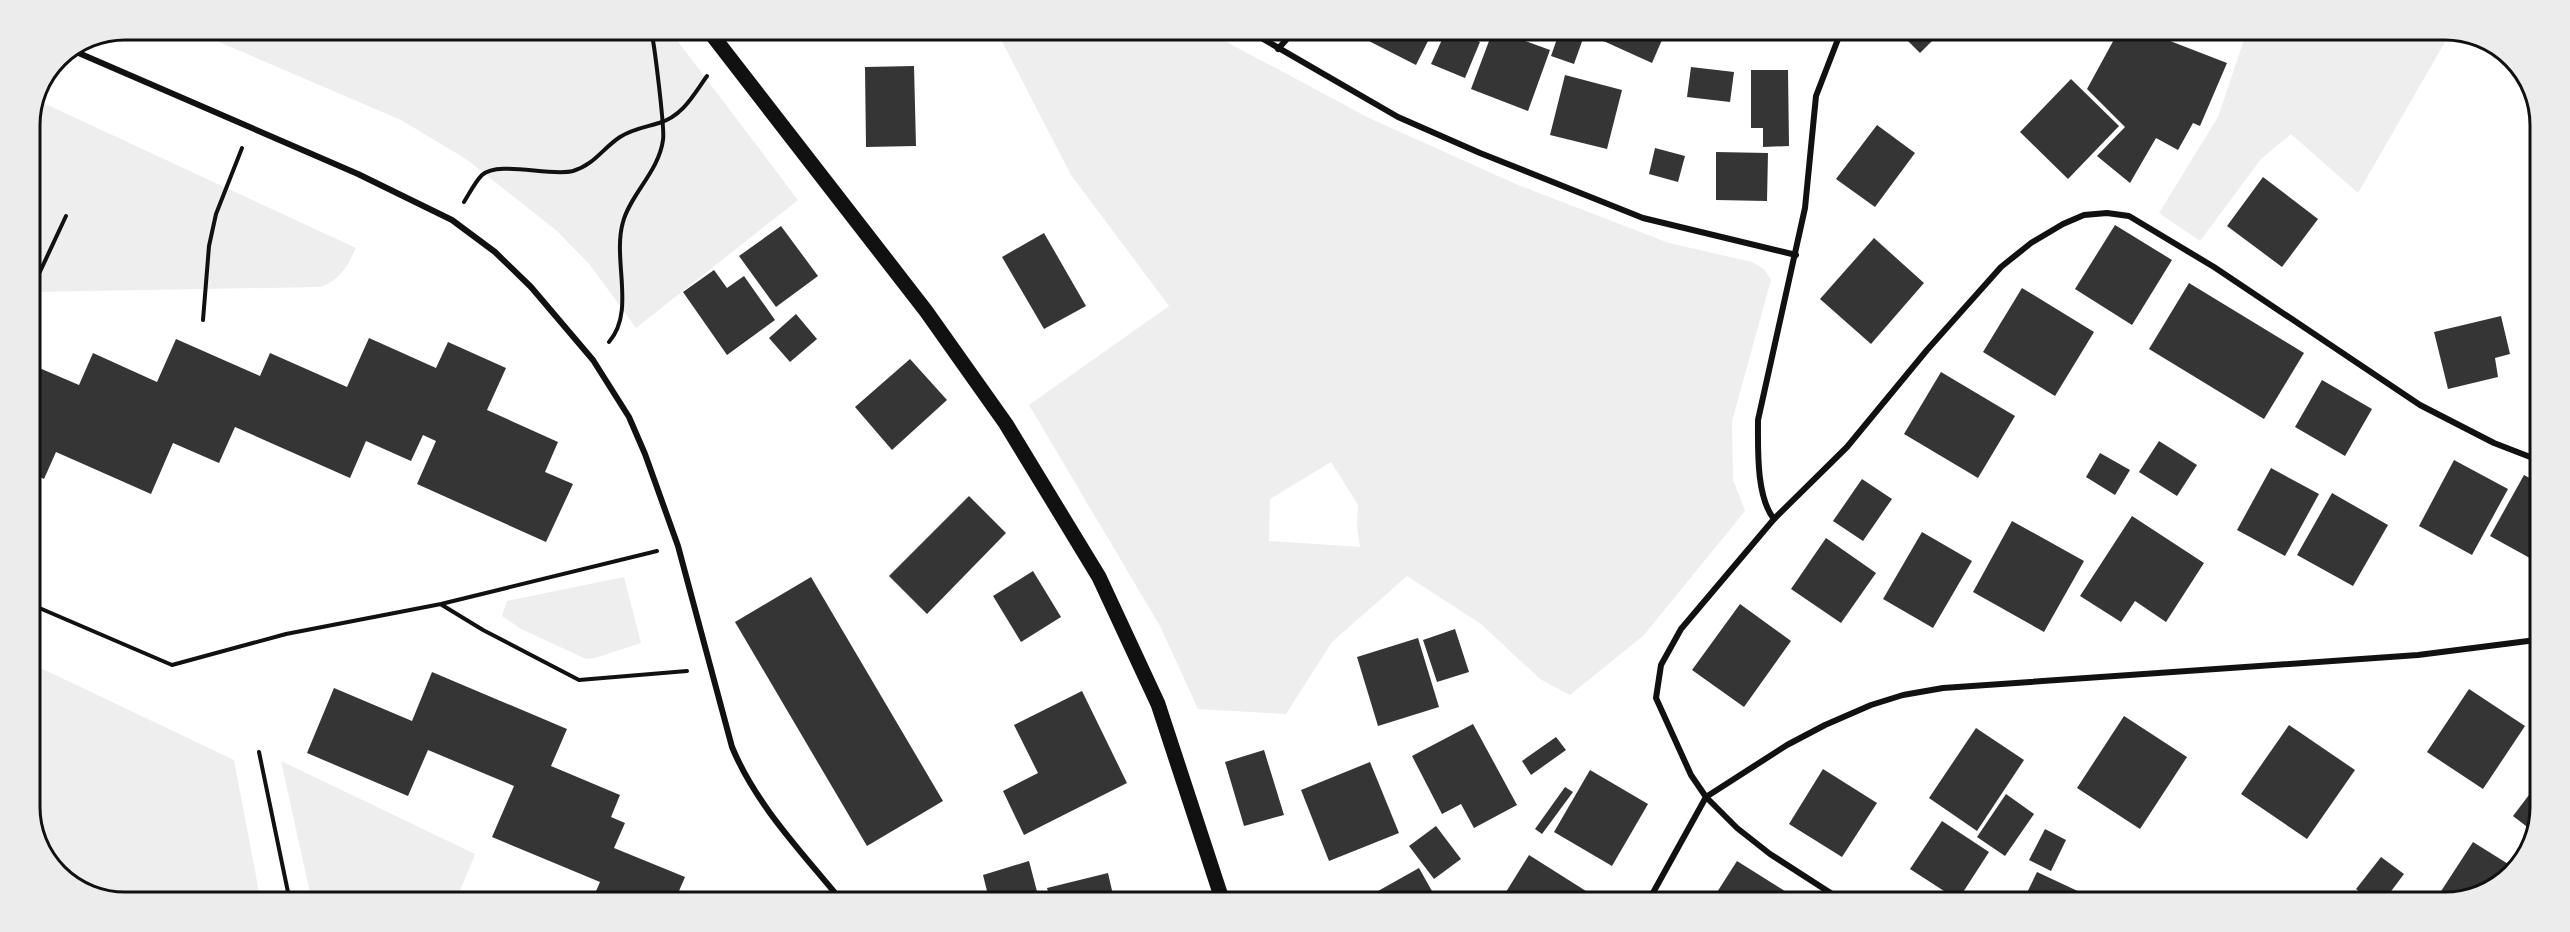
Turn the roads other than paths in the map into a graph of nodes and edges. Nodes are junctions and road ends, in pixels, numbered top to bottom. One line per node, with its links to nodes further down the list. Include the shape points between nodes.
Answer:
1 (717, 41): 13 (main road, via 927,311 1006,424 1094,568 1158,704)
2 (1265, 41): 5 (street)
3 (1285, 41): 5 (street)
4 (1837, 41): 7 (street, via 1816,96 1806,208)
5 (1278, 49): 7 (street, via 1398,117 1600,202 1652,221)
6 (80, 54): 12 (street, via 358,174 452,220 495,252 531,287 593,360 629,417 678,546 732,747 743,774)
7 (1797, 255): 9 (street, via 1758,420 1762,488)
8 (2529, 457): 9 (street, via 2420,405 2173,241 2129,216 2107,213 2084,215 2062,224 2001,267 1846,447)
9 (1774, 519): 11 (street, via 1681,629 1658,675 1656,698 1662,715)
10 (2530, 641): 11 (street, via 2418,655 1955,687 1903,695 1871,705 1787,745)
11 (1706, 797): 14 (street); 15 (street, via 1770,854)
12 (834, 892)
13 (1220, 892)
14 (1653, 892)
15 (1829, 892)

